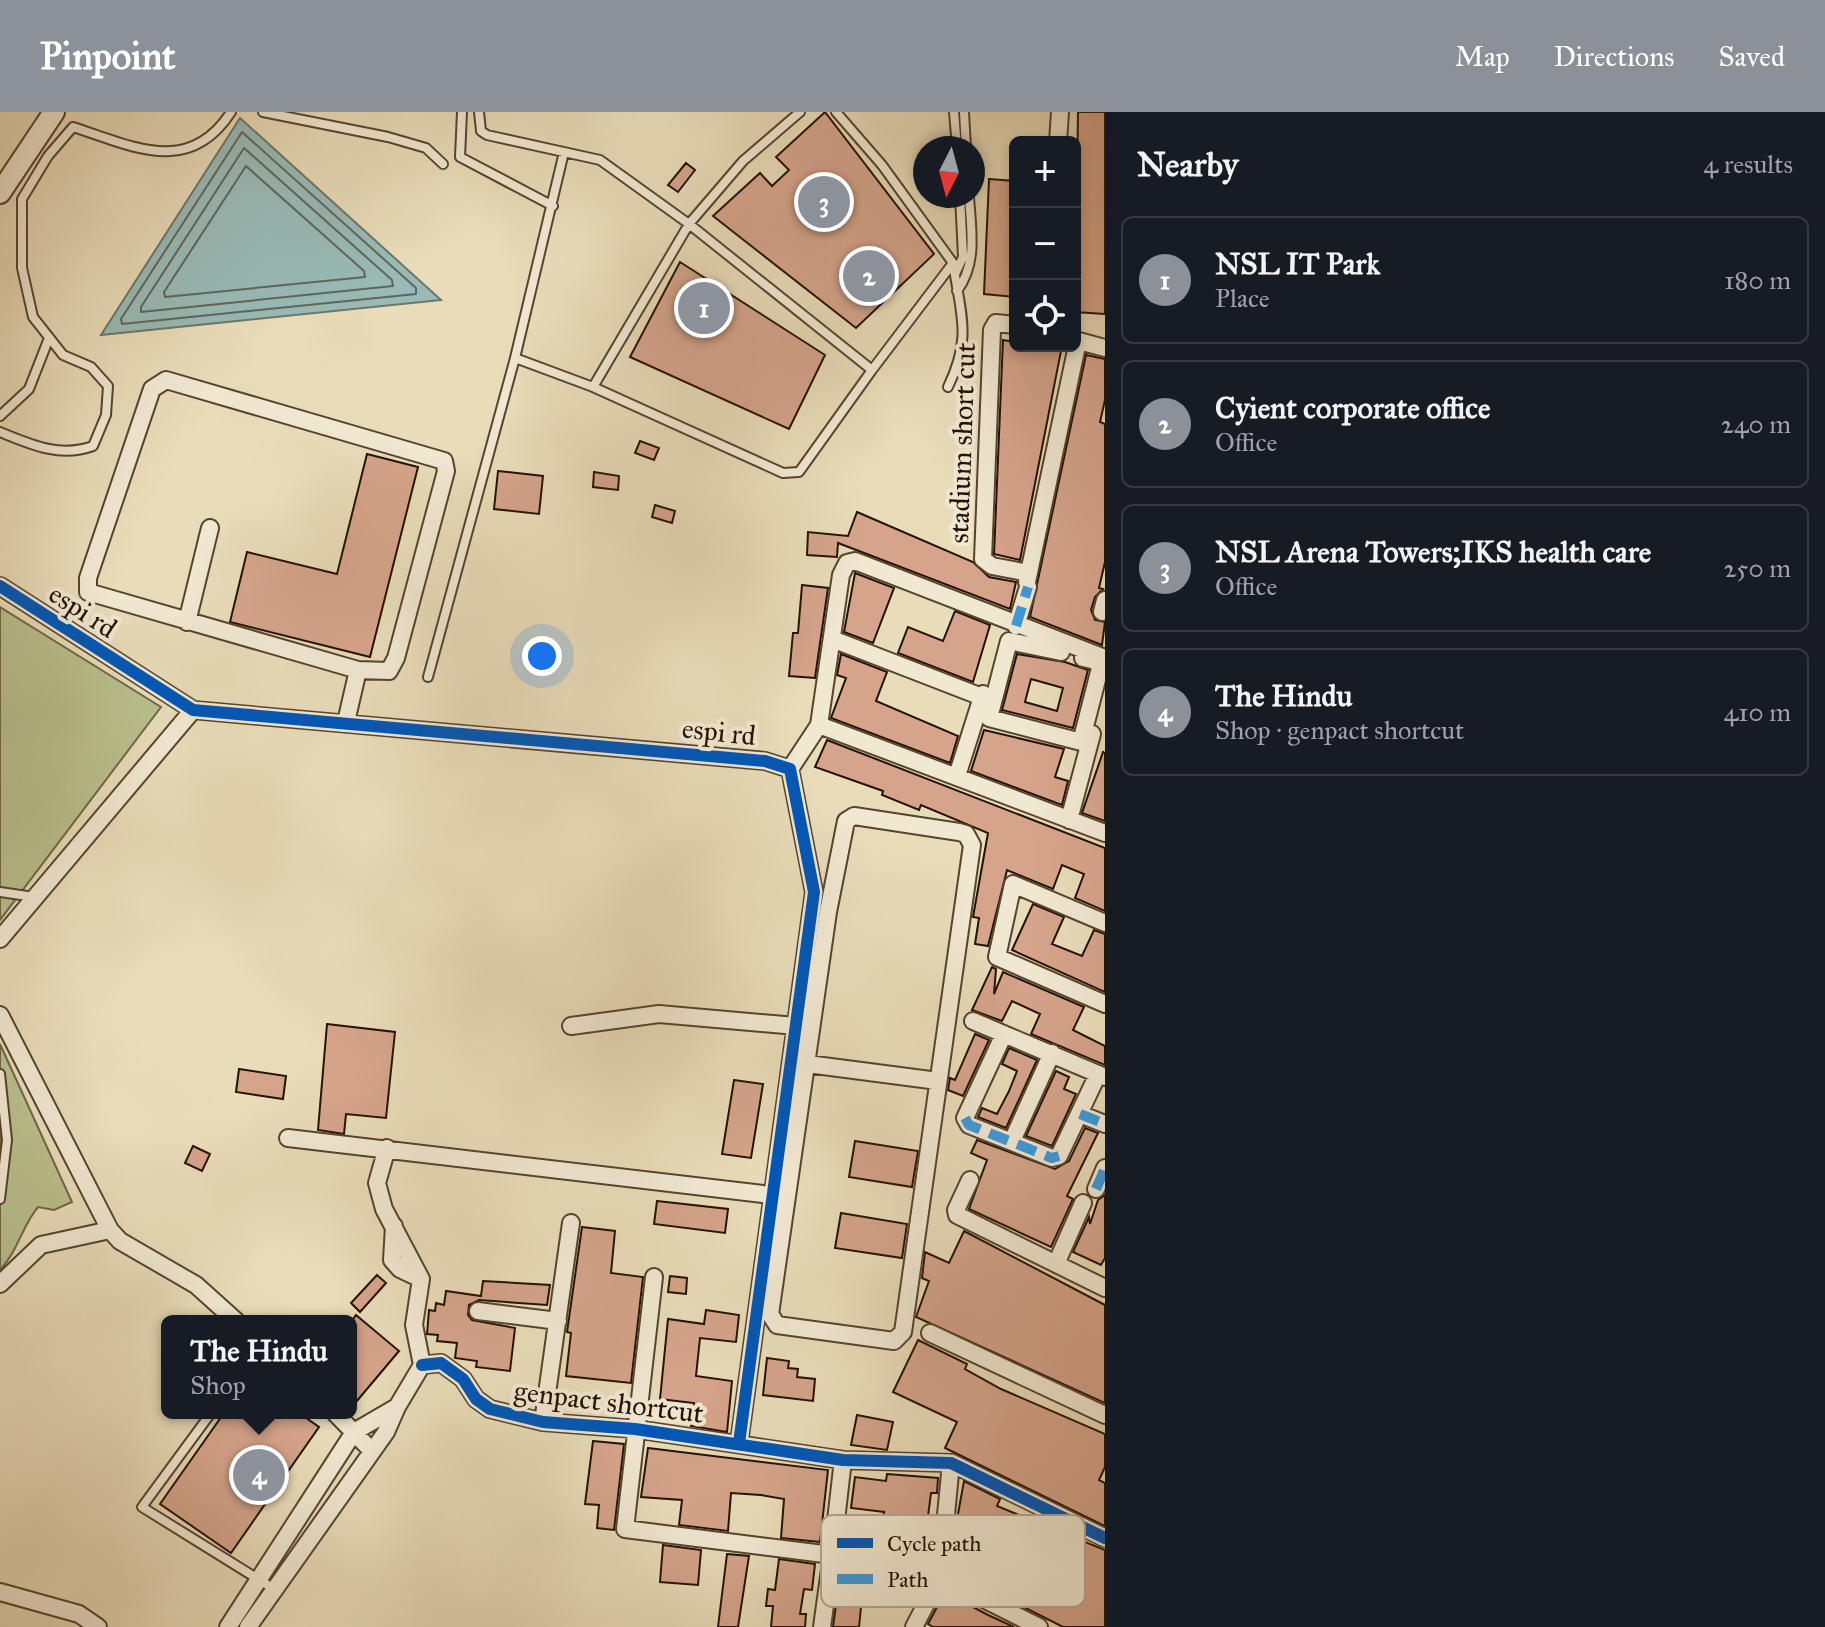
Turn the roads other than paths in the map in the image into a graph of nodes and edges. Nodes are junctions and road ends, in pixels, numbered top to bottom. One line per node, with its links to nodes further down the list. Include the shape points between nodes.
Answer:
1 (54, 112): 16 (street)
2 (231, 112): 25 (lane, via 200,146 172,152 136,149 73,127 48,156 22,199 22,268 33,317)
3 (263, 112): 15 (lane, via 401,140 433,151)
4 (462, 112): 17 (lane, via 460,157)
5 (479, 112): 14 (lane, via 481,131 487,135)
6 (800, 112): 20 (lane, via 743,161)
7 (836, 112): 21 (lane)
8 (954, 112): 11 (lane)
9 (964, 112): 12 (lane)
10 (1060, 112): 13 (street)
11 (956, 136)
12 (965, 136)
13 (1058, 136)
14 (564, 152): 17 (lane); 20 (lane, via 600,160)
15 (443, 164)
16 (0, 193)
17 (553, 206): 29 (lane)
18 (961, 208): 22 (lane, via 963,257)
19 (969, 208): 23 (lane, via 969,276)
20 (689, 224): 30 (lane); 31 (lane)
21 (953, 263): 22 (lane); 30 (lane)
22 (955, 274): 23 (lane)
23 (957, 291): 32 (lane, via 964,343)
24 (1009, 324): 36 (street, stadium short cut, via 996,323 992,330 983,559)
25 (49, 338): 33 (lane, via 29,389); 34 (lane, via 63,355 91,367 108,386 106,415 93,446 73,453 34,447)
26 (1081, 342): 27 (street)
27 (1105, 348)
28 (1074, 352): 36 (street)
29 (515, 358): 31 (lane); 43 (lane)
30 (872, 370): 31 (lane, via 799,472 792,474)
31 (593, 387)
32 (948, 387)
33 (0, 416)
34 (0, 432)
35 (210, 528): 38 (street)
36 (1028, 581): 39 (street)
37 (0, 586): 46 (street, espi rd)
38 (187, 622): 42 (street); 42 (street, via 88,592 88,578 144,406 152,389 166,380 444,461 446,471 396,658 389,671)
39 (1011, 624): 40 (street, via 855,561 843,567); 41 (street); 45 (street)
40 (832, 639): 45 (street); 49 (street)
41 (1105, 658)
42 (358, 670): 48 (street)
43 (428, 677)
44 (1105, 683): 50 (street)
45 (982, 697): 47 (street)
46 (193, 710): 48 (street, espi rd); 56 (street)
47 (983, 716): 50 (street); 50 (street, via 1009,641 1096,661 1100,668); 52 (street)
48 (346, 722): 51 (street, espi rd, via 765,761)
49 (819, 725): 51 (street); 52 (street)
50 (1092, 741): 53 (street)
51 (790, 769): 57 (street, espi rd)
52 (957, 776): 53 (street)
53 (1069, 820): 54 (street)
54 (1105, 833)
55 (0, 892): 56 (lane)
56 (35, 897): 59 (street)
57 (820, 910): 60 (street, espi rd); 71 (street, via 850,818 959,832 969,840)
58 (1105, 923): 61 (street, via 1013,884 997,957)
59 (0, 939)
60 (812, 974): 65 (street, espi rd); 68 (street)
61 (1105, 1004)
62 (0, 1015): 85 (street)
63 (973, 1021): 66 (street)
64 (571, 1026): 65 (street, via 659,1014)
65 (796, 1026): 68 (street, espi rd)
66 (1004, 1034): 67 (street); 75 (street, via 965,1122)
67 (1052, 1053): 70 (street); 75 (street)
68 (799, 1062): 71 (street); 78 (street, espi rd)
69 (0, 1074): 82 (lane, via 7,1140)
70 (1102, 1076): 72 (street)
71 (938, 1081): 78 (street, via 903,1332 894,1341 772,1321)
72 (1080, 1114): 73 (street); 75 (street, via 1059,1156 1052,1158)
73 (1105, 1124)
74 (288, 1138): 76 (street)
75 (1012, 1141)
76 (387, 1148): 81 (street); 94 (street, via 377,1183 384,1209 421,1279 414,1325)
77 (1105, 1168): 80 (street)
78 (782, 1175): 81 (street, espi rd)
79 (970, 1180): 86 (street, via 957,1215)
80 (1096, 1189)
81 (771, 1195): 102 (street, espi rd)
82 (0, 1199)
83 (1083, 1203): 86 (street)
84 (571, 1223): 92 (street)
85 (110, 1230): 88 (street, via 41,1245); 91 (street, via 196,1285)
86 (1056, 1264): 89 (street)
87 (654, 1277): 100 (street)
88 (0, 1284)
89 (1105, 1288)
90 (478, 1311): 92 (street)
91 (229, 1315)
92 (558, 1321): 99 (street)
93 (930, 1333): 96 (street)
94 (422, 1365): 95 (street); 99 (street, genpact shortcut, via 441,1363 490,1409)
95 (397, 1407): 101 (street); 103 (street)
96 (1105, 1415)
97 (207, 1419): 112 (lane, via 142,1507)
98 (341, 1419): 101 (street)
99 (543, 1422): 100 (street, genpact shortcut)
100 (635, 1429): 102 (street, genpact shortcut); 111 (street, via 625,1529)
101 (354, 1432): 103 (street); 112 (street)
102 (739, 1443): 104 (street, genpact shortcut)
103 (372, 1451): 112 (street)
104 (843, 1460): 105 (street, genpact shortcut); 106 (street)
105 (951, 1463): 107 (street); 108 (street)
106 (837, 1515)
107 (946, 1515)
108 (1058, 1515)
109 (1085, 1528): 110 (street)
110 (1105, 1538)
111 (821, 1554)
112 (267, 1585): 118 (street); 119 (street)
113 (0, 1592): 117 (street, via 79,1614)
114 (825, 1607): 120 (street)
115 (924, 1607): 121 (street)
116 (999, 1607): 122 (street)
117 (98, 1627)
118 (228, 1627)
119 (248, 1627)
120 (822, 1627)
121 (914, 1627)
122 (1039, 1627)

